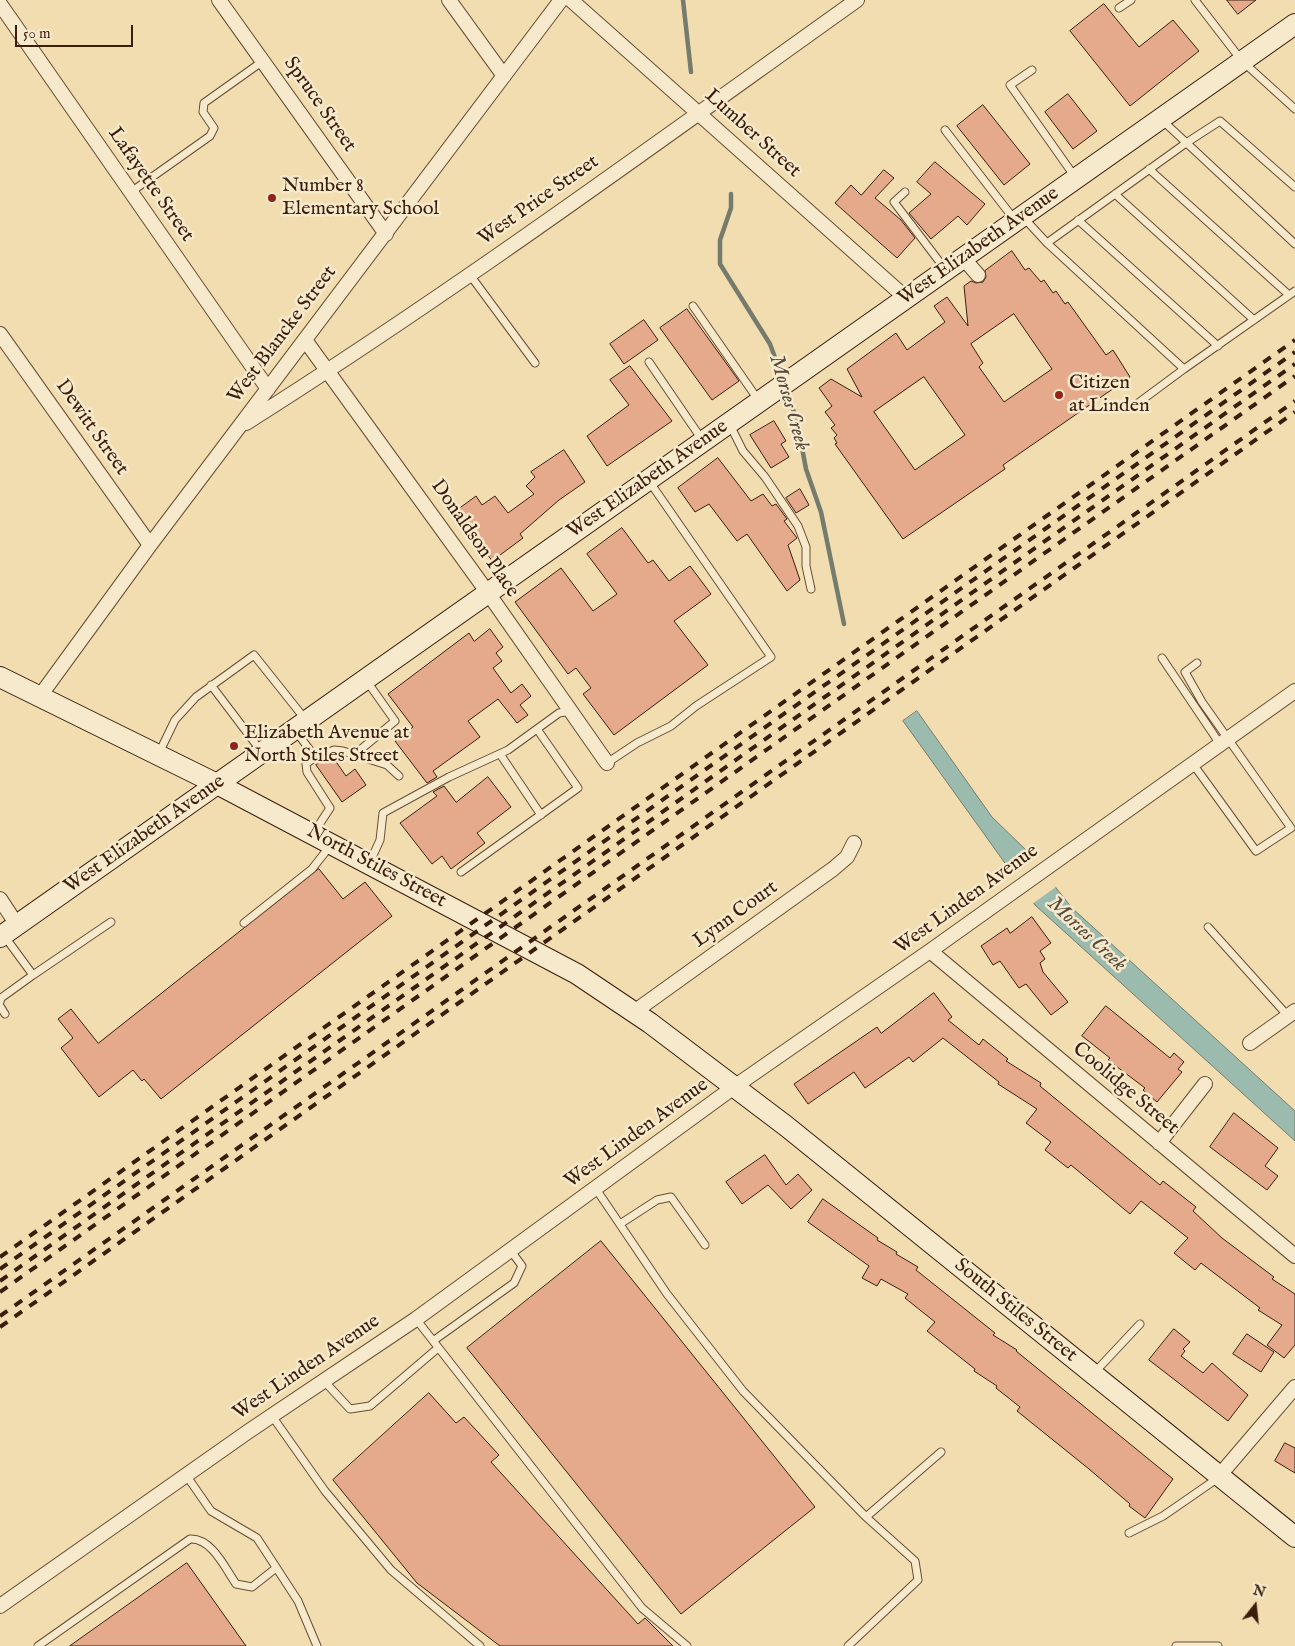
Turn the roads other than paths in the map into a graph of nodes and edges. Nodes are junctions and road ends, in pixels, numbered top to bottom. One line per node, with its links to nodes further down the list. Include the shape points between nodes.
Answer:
1 (219, 0): 11 (street, Spruce Street)
2 (449, 0): 14 (street)
3 (560, 0): 14 (street, West Blancke Street)
4 (571, 0): 16 (street, Lumber Street)
5 (857, 0): 16 (street, West Price Street)
6 (1131, 0): 9 (lane)
7 (1196, 0): 12 (lane)
8 (0, 4): 23 (street, Lafayette Street)
9 (1120, 8)
10 (1290, 30): 12 (main road, West Elizabeth Avenue)
11 (263, 61): 23 (lane, via 204,103 204,112 214,128 210,136); 28 (street, Spruce Street)
12 (1242, 61): 15 (lane); 17 (main road, West Elizabeth Avenue)
13 (1032, 70): 21 (lane, via 1010,85)
14 (504, 76): 28 (street, West Blancke Street)
15 (1295, 109)
16 (699, 113): 33 (street, West Price Street); 36 (street, Lumber Street)
17 (1161, 119): 19 (lane); 21 (main road, West Elizabeth Avenue)
18 (945, 130): 26 (lane)
19 (1186, 143): 20 (lane); 22 (lane, via 1220,121); 30 (lane)
20 (1149, 169): 25 (lane); 35 (lane)
21 (1076, 179): 26 (main road, West Elizabeth Avenue)
22 (1295, 187)
23 (131, 192): 46 (street, Lafayette Street)
24 (905, 192): 32 (lane, via 894,202)
25 (1115, 194): 27 (lane); 38 (lane)
26 (1020, 219): 29 (lane); 31 (main road, West Elizabeth Avenue)
27 (1078, 220): 29 (lane); 41 (lane)
28 (386, 234): 40 (street, West Blancke Street)
29 (1047, 243): 44 (lane)
30 (1295, 244)
31 (964, 259): 32 (main road, West Elizabeth Avenue); 34 (street)
32 (946, 271): 36 (main road, West Elizabeth Avenue)
33 (470, 275): 43 (lane); 45 (street, West Price Street)
34 (978, 275)
35 (1292, 293): 38 (lane)
36 (906, 298): 47 (main road, West Elizabeth Avenue)
37 (693, 306): 47 (lane)
38 (1254, 320): 41 (lane)
39 (0, 334): 53 (street, Dewitt Street)
40 (305, 340): 45 (street, Donaldson Place); 46 (street, West Blancke Street)
41 (1218, 346): 44 (lane)
42 (649, 362): 51 (lane)
43 (535, 363)
44 (1184, 369): 48 (lane)
45 (328, 371): 50 (street, West Price Street); 55 (street, Donaldson Place)
46 (268, 390): 50 (street, West Blancke Street)
47 (766, 396): 49 (main road, West Elizabeth Avenue)
48 (1134, 406)
49 (729, 423): 51 (main road, West Elizabeth Avenue); 54 (lane, via 743,451 798,526 806,547)
50 (238, 428): 53 (street, West Blancke Street)
51 (703, 441): 52 (main road, West Elizabeth Avenue)
52 (648, 480): 55 (main road, West Elizabeth Avenue); 72 (lane, via 771,658 671,726)
53 (150, 545): 62 (street, West Blancke Street)
54 (811, 589)
55 (488, 593): 59 (main road, West Elizabeth Avenue); 63 (street, Donaldson Place)
56 (1162, 658): 66 (lane)
57 (1197, 663): 66 (lane, via 1185,672)
58 (0, 677): 62 (main road, North Stiles Street)
59 (366, 680): 64 (main road, West Elizabeth Avenue); 68 (lane, via 395,721)
60 (211, 686): 64 (lane, via 254,655); 67 (lane); 70 (lane, via 196,697 176,720)
61 (1295, 691): 66 (street, West Linden Avenue)
62 (40, 696): 70 (main road, North Stiles Street)
63 (571, 712): 65 (lane, via 559,712); 72 (street, Donaldson Place)
64 (301, 726): 67 (main road, West Elizabeth Avenue); 71 (lane)
65 (537, 729): 69 (lane); 76 (lane, via 578,788)
66 (1224, 741): 73 (street, West Linden Avenue); 73 (lane, via 1291,828 1256,851)
67 (263, 753): 75 (main road, West Elizabeth Avenue)
68 (354, 754): 71 (lane, via 334,750); 74 (lane, via 387,765)
69 (500, 754): 76 (lane); 80 (lane, via 384,814 380,840)
70 (158, 755): 75 (main road, North Stiles Street)
71 (315, 758): 77 (lane, via 306,764 307,772 330,808)
72 (607, 763)
73 (1193, 764): 87 (street, West Linden Avenue)
74 (399, 776)
75 (219, 785): 77 (main road, North Stiles Street); 86 (main road, West Elizabeth Avenue)
76 (541, 815): 81 (lane)
77 (313, 834): 79 (main road, North Stiles Street)
78 (854, 843): 91 (street, Lynn Court, via 834,869)
79 (332, 844): 80 (main road, North Stiles Street); 84 (lane, via 312,869)
80 (370, 863): 91 (main road, North Stiles Street, via 577,974)
81 (461, 872)
82 (0, 900): 86 (street)
83 (111, 922): 88 (lane)
84 (244, 923)
85 (1208, 927): 93 (lane)
86 (7, 932): 88 (lane)
87 (930, 952): 96 (street, West Linden Avenue); 97 (street, Coolidge Street)
88 (33, 975): 89 (lane)
89 (0, 1002)
90 (0, 1006): 92 (lane)
91 (634, 1012): 96 (main road, North Stiles Street)
92 (5, 1014)
93 (1291, 1014): 94 (street)
94 (1250, 1043)
95 (1205, 1084): 97 (street)
96 (734, 1087): 98 (street, West Linden Avenue); 107 (main road, South Stiles Street)
97 (1159, 1143): 102 (street, Coolidge Street)
98 (596, 1189): 99 (lane); 101 (street, West Linden Avenue)
99 (620, 1224): 100 (lane, via 657,1200 671,1197); 114 (lane, via 667,1294 743,1391)
100 (705, 1245)
101 (511, 1251): 103 (street, West Linden Avenue); 105 (lane, via 522,1266 514,1283)
102 (1295, 1256)
103 (416, 1320): 105 (lane); 108 (street, West Linden Avenue)
104 (1140, 1324): 107 (lane)
105 (433, 1341): 106 (lane)
106 (438, 1348): 108 (lane, via 370,1406 350,1409); 122 (lane, via 642,1608)
107 (1092, 1374): 113 (main road, South Stiles Street)
108 (325, 1382): 110 (street, West Linden Avenue)
109 (1295, 1387): 113 (street)
110 (272, 1416): 112 (street, West Linden Avenue); 121 (lane, via 325,1491 391,1570)
111 (941, 1452): 114 (lane)
112 (186, 1476): 117 (lane, via 211,1511 257,1538); 118 (street, West Linden Avenue)
113 (1219, 1476): 115 (lane, via 1163,1516); 116 (main road, South Stiles Street)
114 (866, 1517): 123 (lane, via 915,1561 918,1580)
115 (1129, 1533)
116 (1295, 1537)
117 (276, 1568): 119 (lane, via 252,1587 236,1584 214,1552 201,1541 190,1539); 120 (lane, via 298,1601)
118 (0, 1606)
119 (38, 1646)
120 (317, 1646)
121 (480, 1646)
122 (687, 1646)
123 (848, 1646)
124 (1176, 1646): 125 (lane)
125 (1218, 1646)

